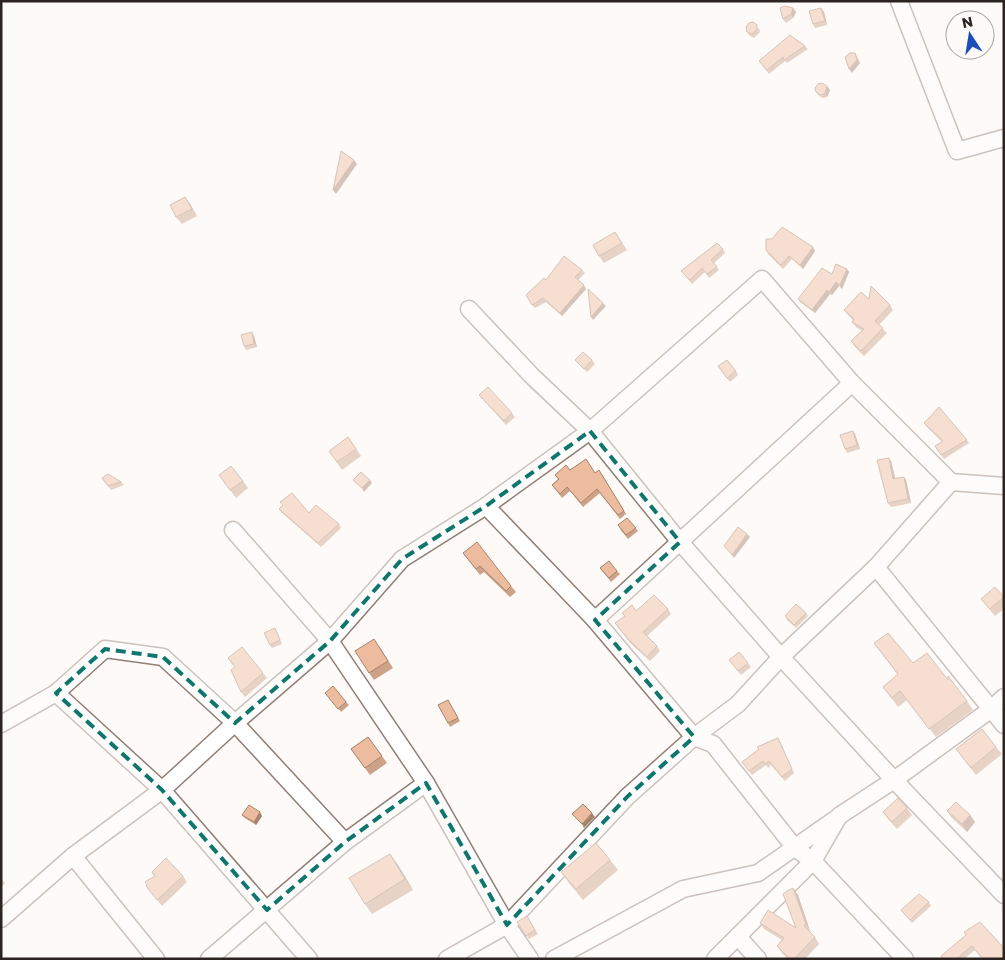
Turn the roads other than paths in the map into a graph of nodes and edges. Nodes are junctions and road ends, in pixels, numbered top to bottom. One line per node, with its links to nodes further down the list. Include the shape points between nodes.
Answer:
1 (899, 1): 2 (street, via 957,151)
2 (1004, 138)
3 (469, 309): 5 (street)
4 (852, 383): 5 (street, via 762,278); 6 (street); 10 (street)
5 (590, 431): 8 (street); 10 (street)
6 (951, 482): 7 (street); 11 (street)
7 (1004, 486)
8 (486, 506): 12 (street); 13 (street, via 402,559)
9 (232, 530): 13 (street)
10 (680, 542): 12 (street); 14 (street)
11 (876, 567): 14 (street); 17 (street)
12 (595, 620): 21 (street)
13 (330, 642): 18 (street); 23 (street)
14 (781, 657): 21 (street, via 738,704); 22 (street)
15 (56, 693): 18 (street, via 106,649 163,657); 19 (street); 24 (street)
16 (1004, 697): 17 (street)
17 (990, 710): 20 (street); 22 (street)
18 (235, 723): 24 (street); 26 (street)
19 (1, 724)
20 (1004, 725)
21 (694, 737): 27 (street, via 712,744); 33 (street, via 626,797)
22 (894, 780): 25 (street); 30 (street)
23 (426, 783): 26 (street); 33 (street)
24 (162, 790): 28 (street); 31 (street)
25 (839, 816): 27 (street); 29 (street)
26 (345, 842): 31 (street)
27 (795, 848): 29 (street); 40 (street, via 758,873 683,889)
28 (73, 856): 32 (street); 35 (street)
29 (813, 861): 34 (street); 43 (street)
30 (1004, 895)
31 (267, 910): 36 (street); 37 (street)
32 (1, 919)
33 (507, 924): 38 (street); 39 (street)
34 (738, 937): 41 (street); 42 (street)
35 (156, 959)
36 (209, 959)
37 (309, 959)
38 (447, 959)
39 (530, 959)
40 (554, 959)
41 (715, 959)
42 (758, 959)
43 (905, 959)

